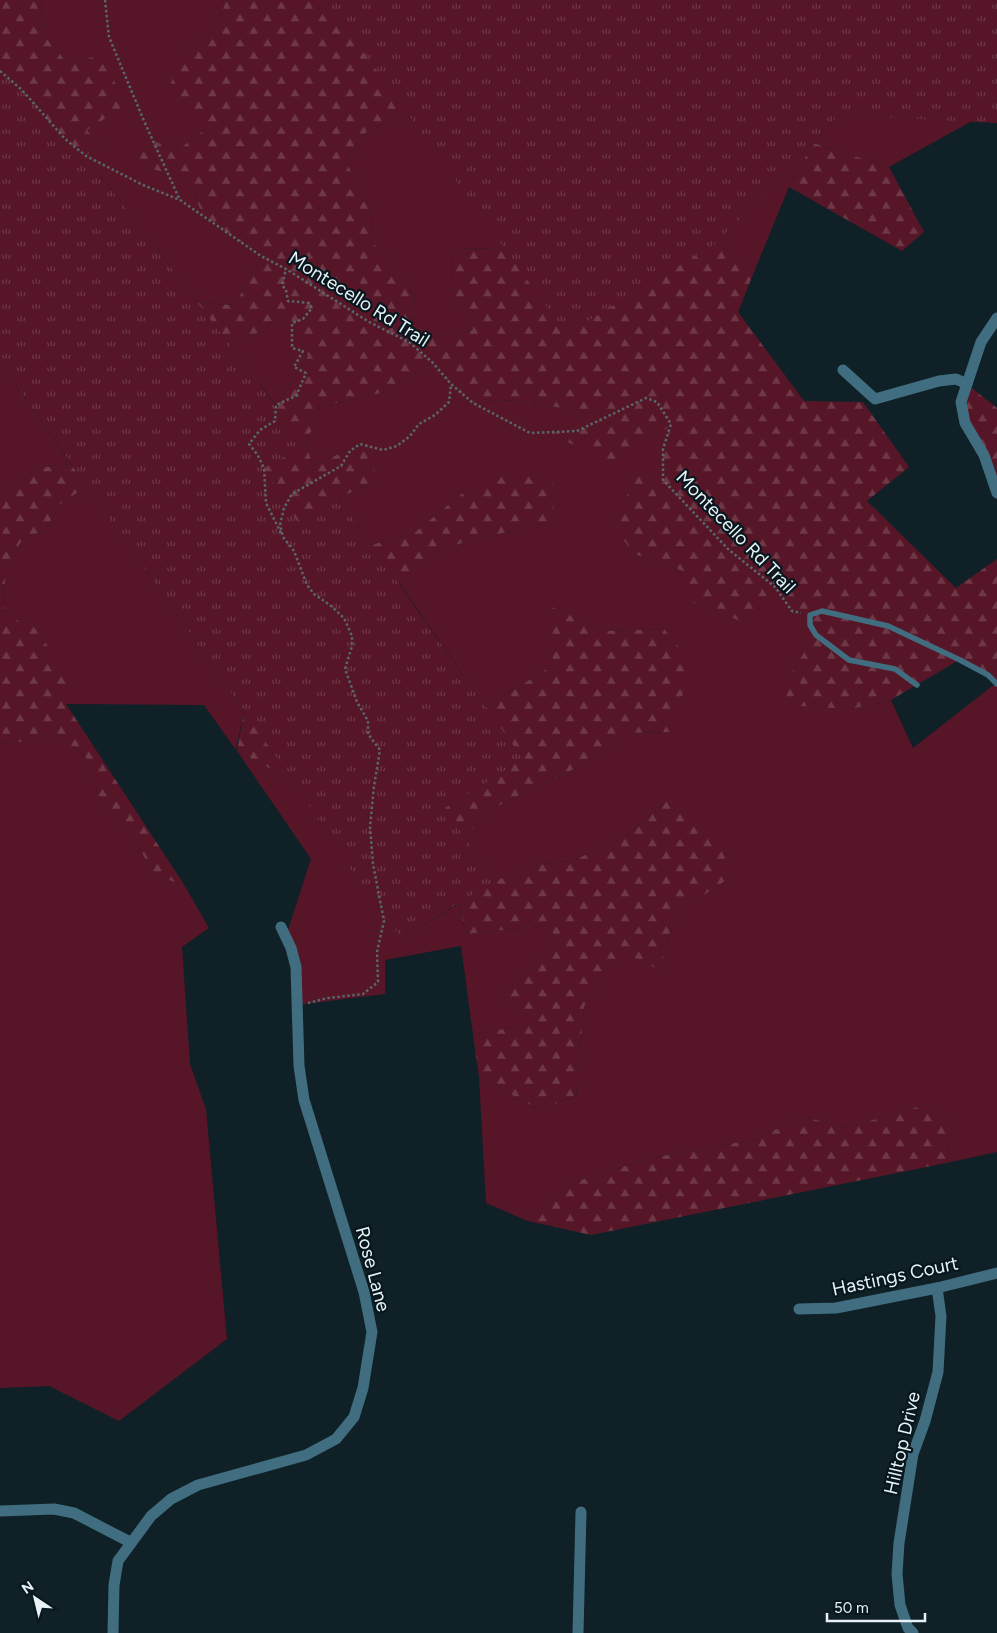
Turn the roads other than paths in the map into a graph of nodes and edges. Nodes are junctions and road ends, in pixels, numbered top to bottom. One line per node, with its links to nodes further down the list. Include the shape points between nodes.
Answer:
1 (997, 318): 3 (street, via 981,342)
2 (843, 370): 3 (street, via 875,399 939,381 956,380)
3 (967, 384): 4 (street, via 961,402 965,424 984,454)
4 (997, 493)
5 (997, 684): 6 (lane, via 988,675 960,660 888,626 822,612 810,615 810,625 816,635 849,660 895,669)
6 (917, 685)
7 (281, 927): 13 (street, Rose Lane, via 296,967 299,1066 304,1100 364,1292 372,1332 363,1388 354,1417 336,1439 306,1454 198,1486 170,1499)
8 (997, 1273): 9 (street, Hastings Court)
9 (936, 1288): 10 (street, Hastings Court, via 836,1308); 16 (street, Hilltop Drive, via 941,1316 938,1372 913,1454 899,1543 900,1605)
10 (799, 1309)
11 (0, 1511): 13 (street, via 74,1513)
12 (581, 1512): 15 (street)
13 (130, 1542): 14 (street, Rose Lane, via 118,1561)
14 (113, 1633)
15 (578, 1633)
16 (913, 1633)

